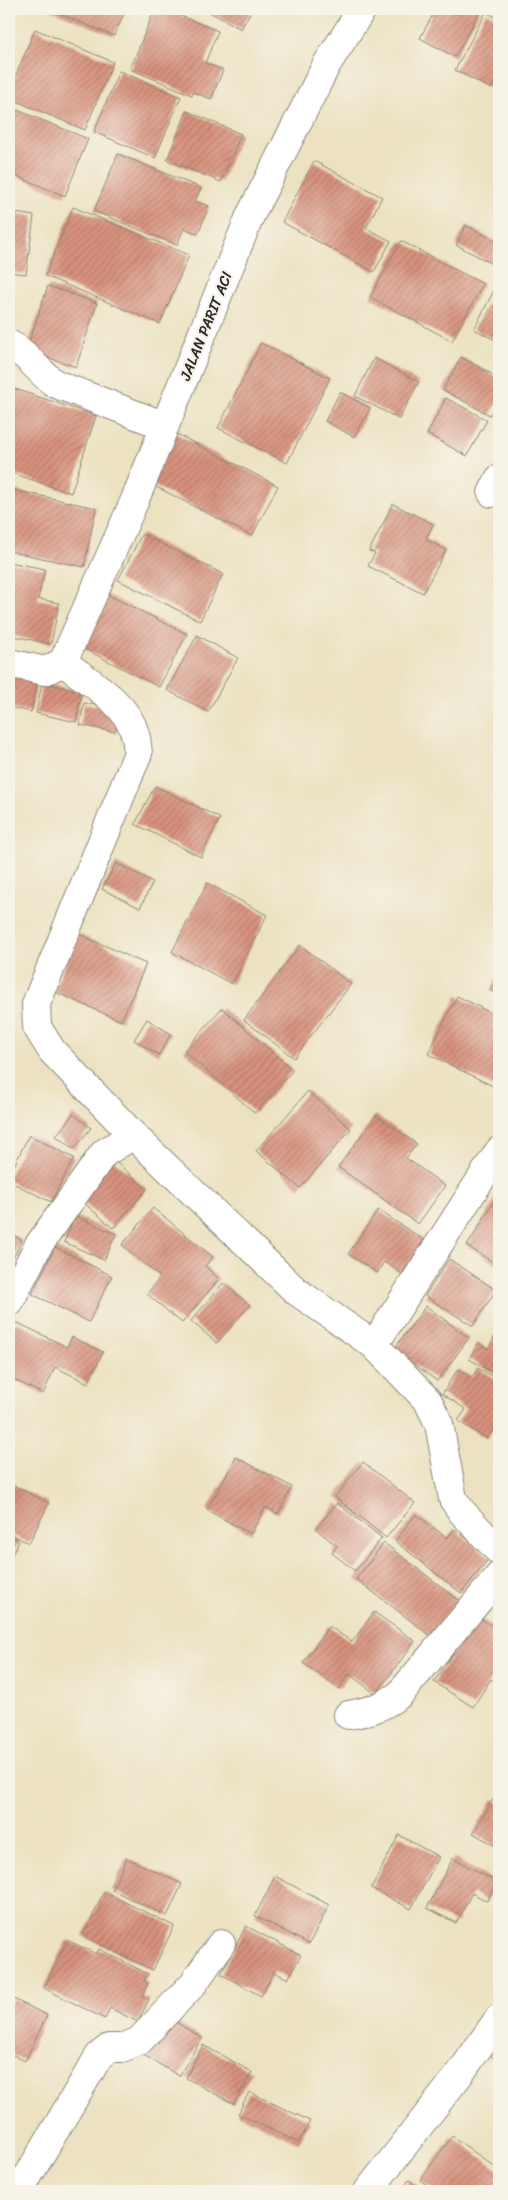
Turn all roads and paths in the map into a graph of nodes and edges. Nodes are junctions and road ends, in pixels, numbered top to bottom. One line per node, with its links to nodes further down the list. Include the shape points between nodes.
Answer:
1 (362, 9): 3 (street, JALAN PARIT ACI, via 327,64 250,216)
2 (9, 344): 3 (street, via 56,384)
3 (165, 426): 4 (street, JALAN PARIT ACI)
4 (65, 657): 5 (street, via 45,670); 6 (street, via 128,717 135,733 138,754 36,1004 37,1028 52,1050)
5 (9, 663)
6 (133, 1136): 8 (street, via 104,1154 38,1246); 9 (street, via 296,1291)
7 (496, 1164): 9 (street)
8 (9, 1303)
9 (374, 1345): 10 (street, via 428,1401 439,1424 453,1499)
10 (499, 1551)
11 (499, 1576): 12 (street, via 399,1695 368,1712)
12 (348, 1715)
13 (221, 1944): 15 (street, via 193,1984 139,2041 122,2048 109,2048 99,2056)
14 (499, 2018): 16 (street, via 459,2075)
15 (19, 2191)
16 (368, 2191)

